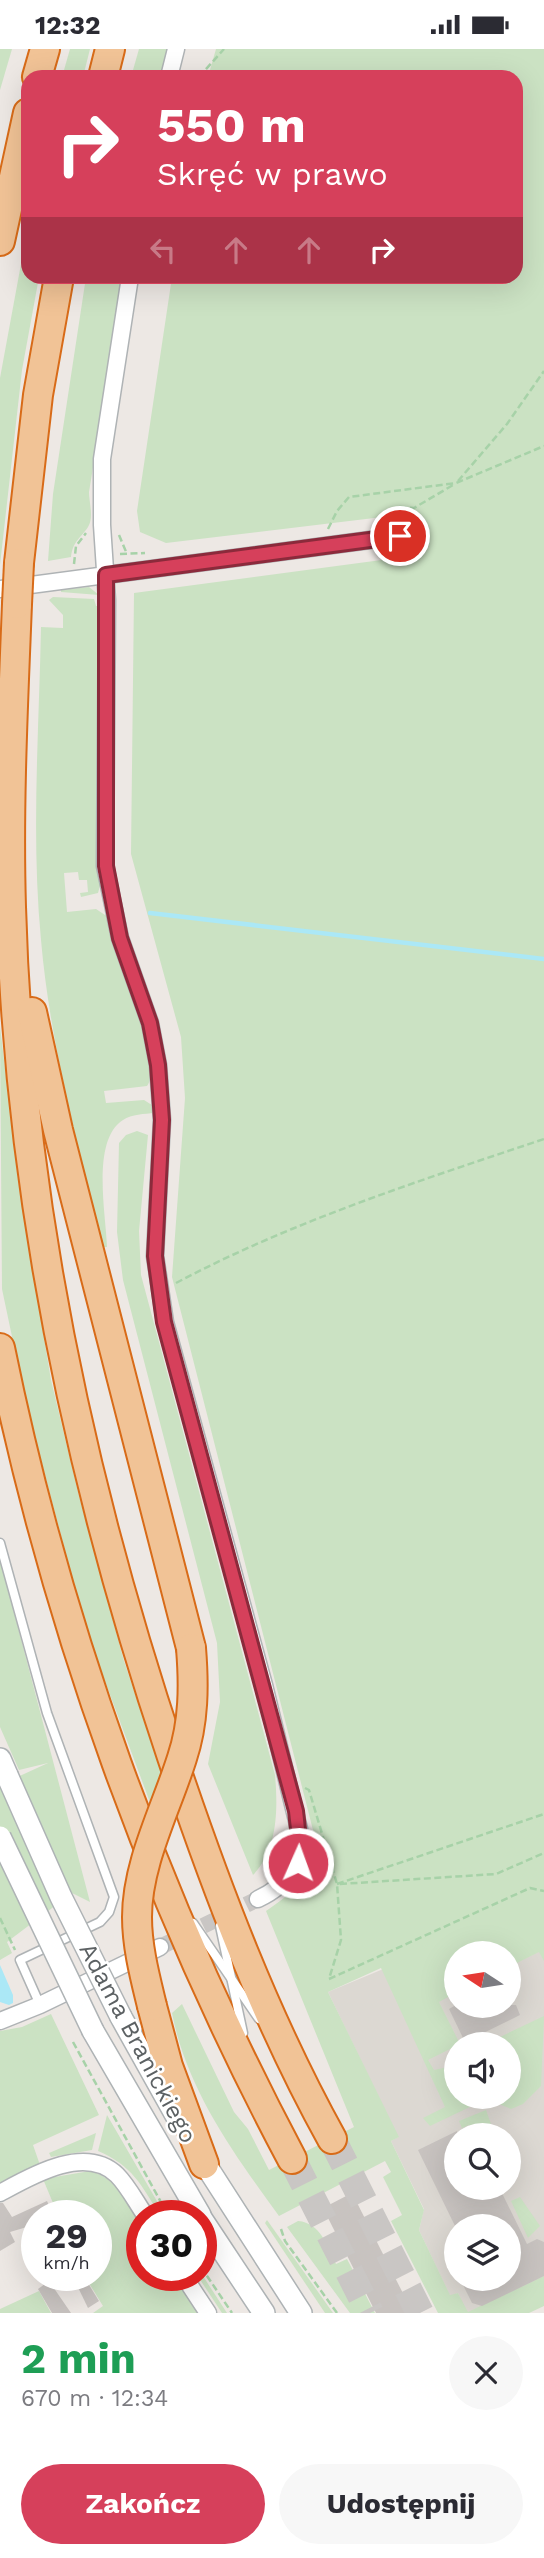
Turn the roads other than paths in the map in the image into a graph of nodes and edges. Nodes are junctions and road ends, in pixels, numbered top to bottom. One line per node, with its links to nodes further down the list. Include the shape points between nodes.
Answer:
1 (45, 49): 4 (highway)
2 (110, 49): 5 (highway)
3 (176, 49): 6 (street)
4 (39, 70)
5 (105, 70)
6 (171, 70)
7 (21, 145): 8 (highway)
8 (0, 241)
9 (58, 284): 13 (highway, bridge, via 38,395 19,563)
10 (129, 284): 12 (street, via 105,431 101,505)
11 (400, 536): 12 (street)
12 (106, 575): 13 (street); 21 (street, via 106,866 120,938 147,1014 158,1065 162,1120 154,1224 159,1291 299,1829 293,1872 272,1893)
13 (8, 597): 14 (highway)
14 (11, 910): 19 (highway, via 29,1147 65,1363 136,1651); 30 (highway, bridge, via 58,1130 191,1648 194,1690 190,1727 149,1853 137,1915 143,1971 168,2066)
15 (0, 1347): 20 (highway, via 21,1452 61,1594)
16 (0, 1543): 24 (lane, via 47,1713 114,1897 100,1922 20,1961)
17 (3, 1767): 30 (main road, Adama Branickiego, bridge, via 121,2017)
18 (0, 1837): 33 (main road, Adama Branickiego, bridge, via 93,2031)
19 (205, 1851): 23 (lane); 26 (highway, via 250,1969)
20 (161, 1876): 23 (lane); 27 (highway)
21 (258, 1899)
22 (160, 1947): 24 (street)
23 (230, 1978): 26 (lane); 27 (lane)
24 (40, 2005): 25 (street)
25 (0, 2021)
26 (297, 2073): 28 (highway)
27 (256, 2091): 29 (highway)
28 (332, 2139)
29 (292, 2159)
30 (204, 2164): 38 (main road, Adama Branickiego)
31 (0, 2193): 32 (street, via 52,2168 95,2164 116,2175)
32 (134, 2200)
33 (191, 2200)
34 (217, 2241): 37 (main road, Adama Branickiego)
35 (194, 2291): 36 (street)
36 (208, 2313)
37 (264, 2313)
38 (301, 2313)

